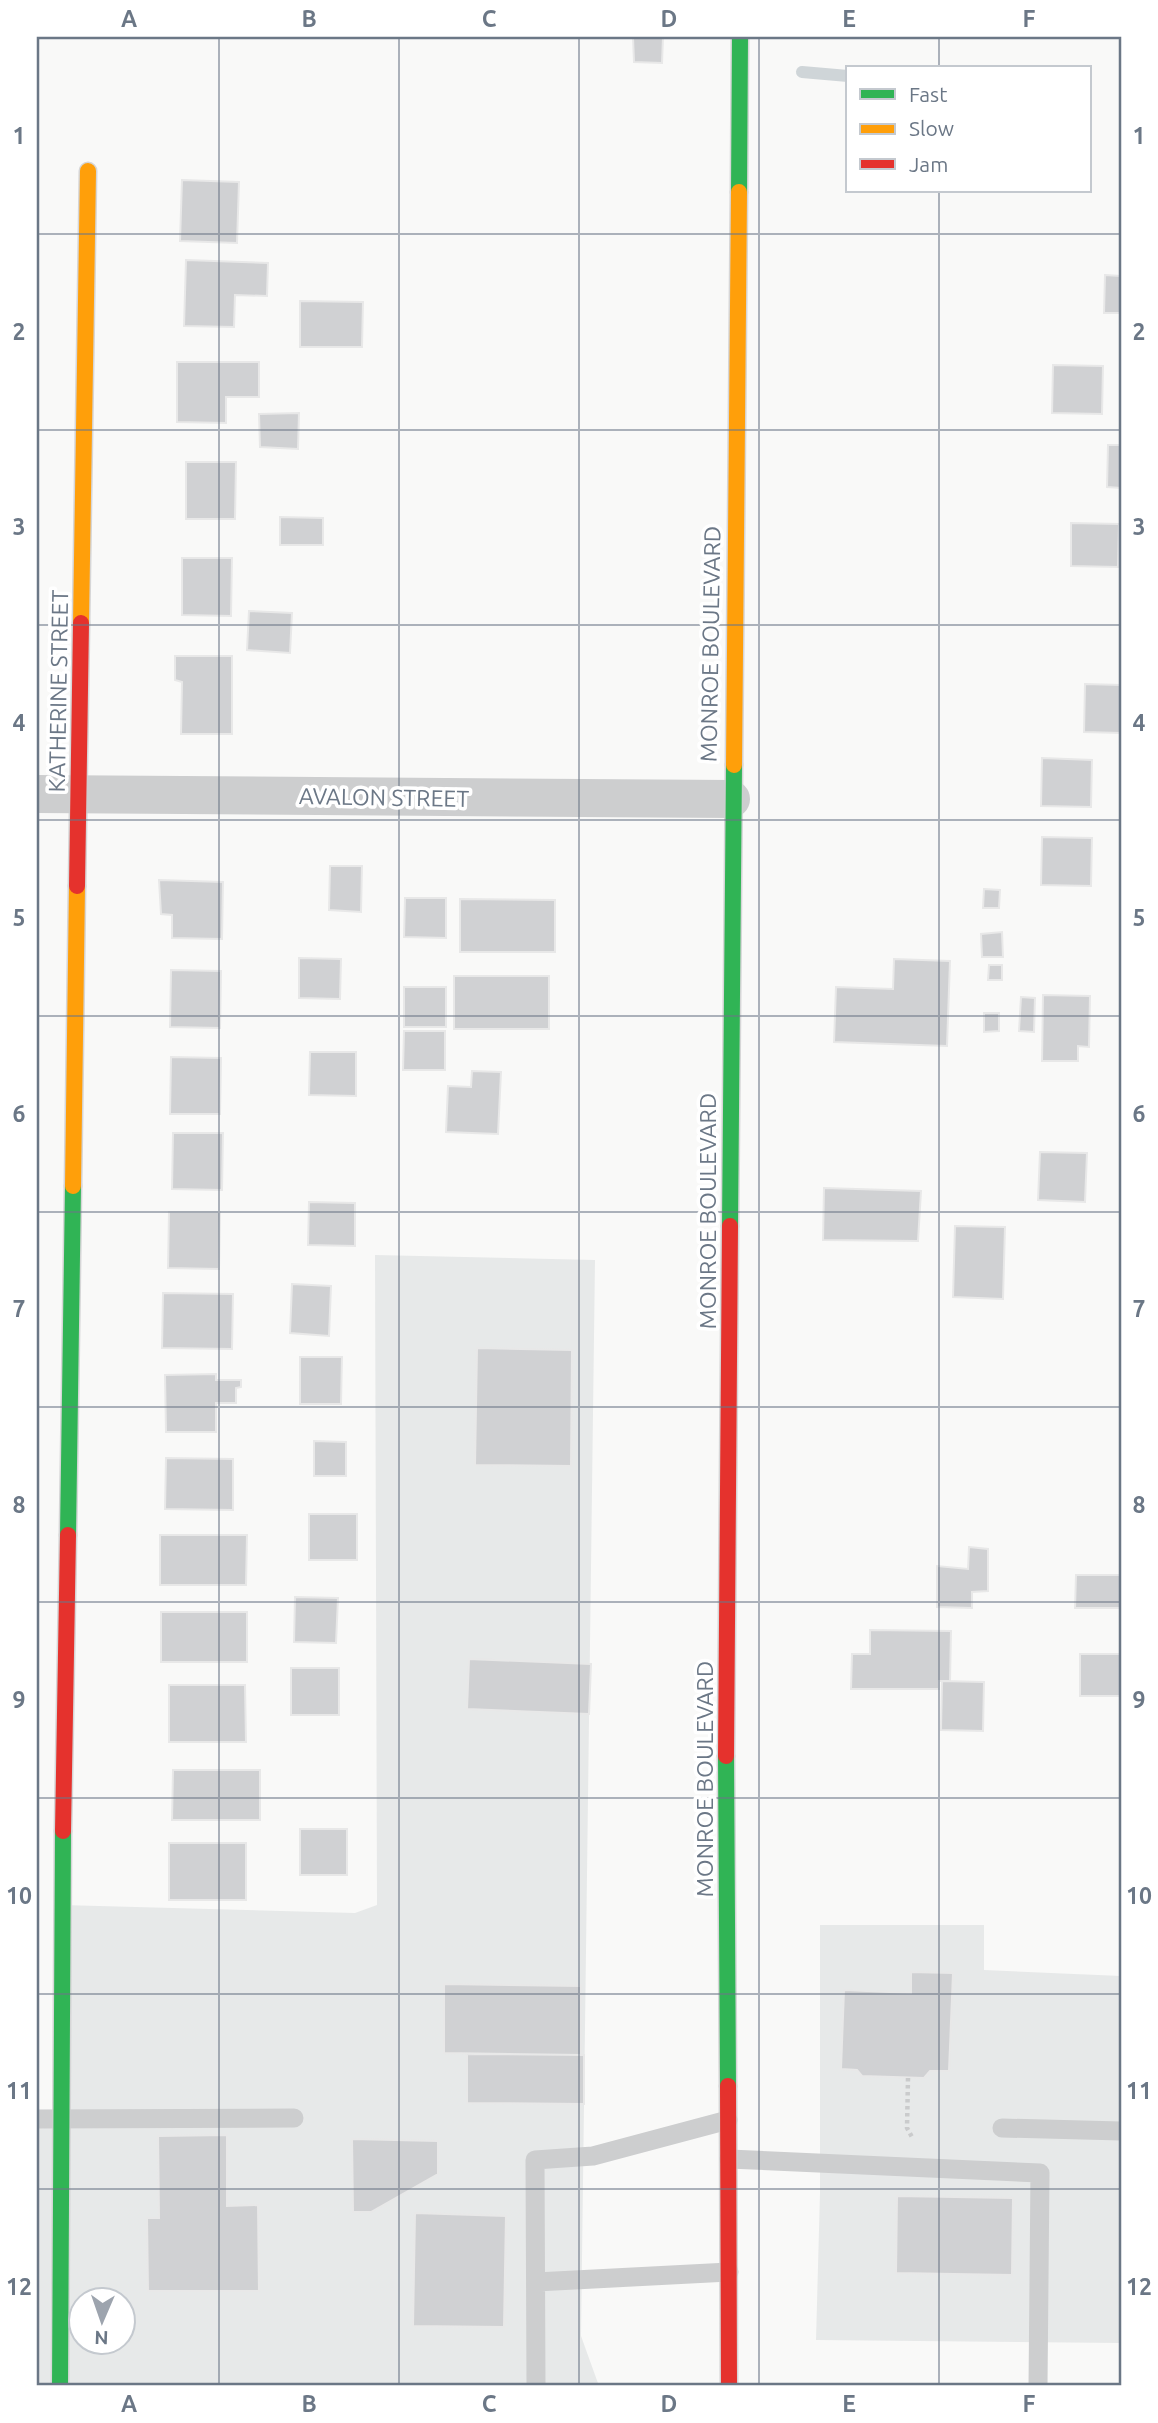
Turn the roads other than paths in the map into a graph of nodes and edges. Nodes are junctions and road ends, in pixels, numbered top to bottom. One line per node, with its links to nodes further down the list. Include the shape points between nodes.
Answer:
1 (740, 37): 5 (street, MONROE BOULEVARD)
2 (88, 171): 4 (street, KATHERINE STREET)
3 (37, 794): 4 (street, AVALON STREET)
4 (79, 794): 5 (street, AVALON STREET); 8 (street, KATHERINE STREET)
5 (731, 799): 9 (street, MONROE BOULEVARD)
6 (294, 2118): 8 (lane)
7 (37, 2119): 8 (lane)
8 (62, 2119): 15 (street, KATHERINE STREET)
9 (728, 2120): 12 (street, MONROE BOULEVARD); 14 (lane, via 593,2156 535,2160)
10 (1002, 2128): 11 (lane)
11 (1121, 2131)
12 (729, 2159): 13 (street, MONROE BOULEVARD); 18 (lane, via 1040,2173)
13 (729, 2272): 14 (lane); 17 (street, MONROE BOULEVARD)
14 (536, 2282): 16 (lane)
15 (60, 2386)
16 (536, 2386)
17 (729, 2386)
18 (1038, 2386)

